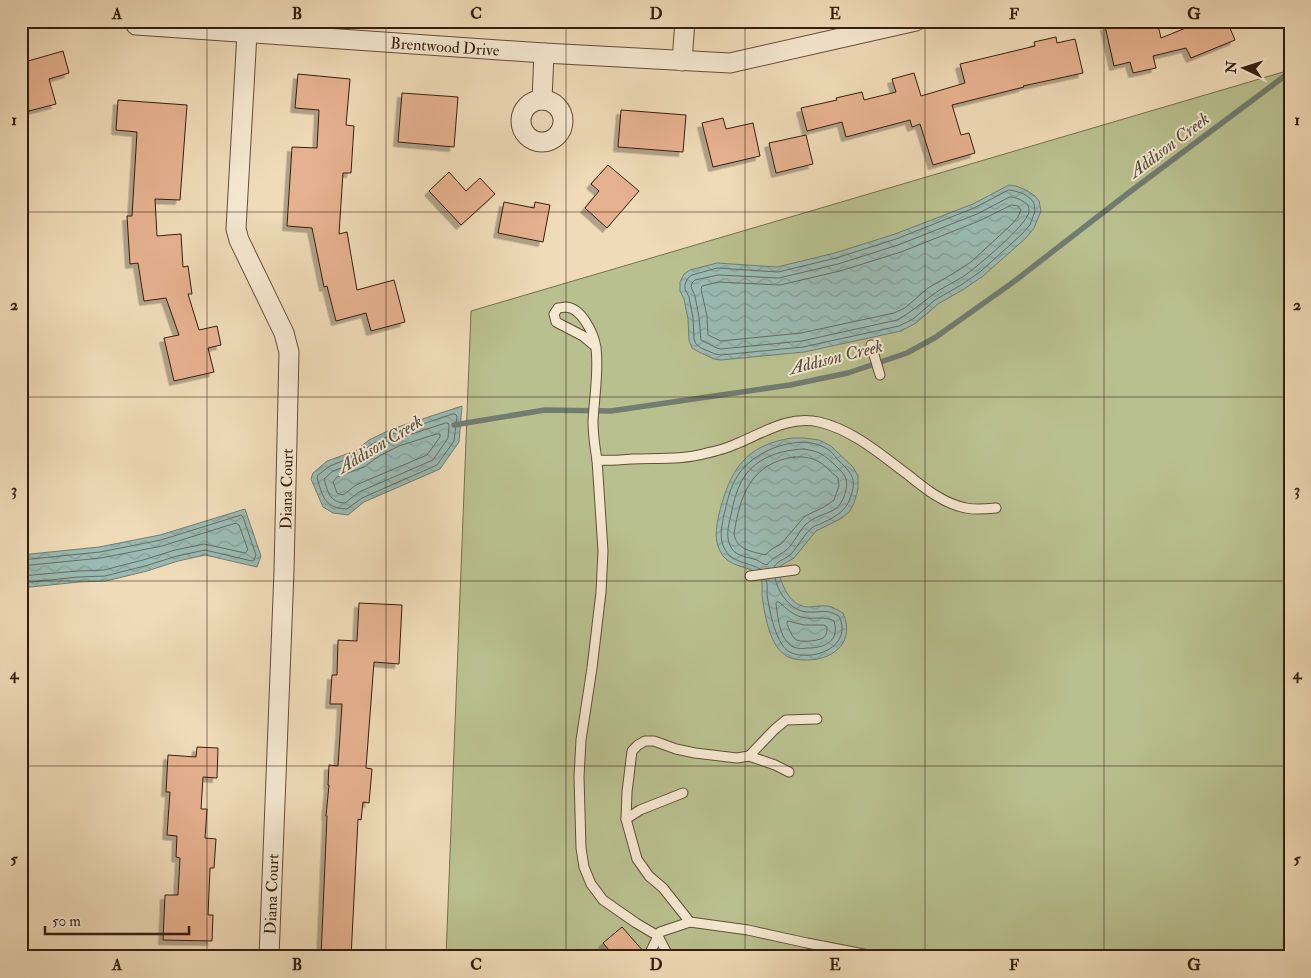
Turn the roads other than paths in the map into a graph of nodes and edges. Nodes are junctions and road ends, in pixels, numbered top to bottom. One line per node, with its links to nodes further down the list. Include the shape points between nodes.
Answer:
1 (685, 21): 6 (street)
2 (916, 21): 6 (street, Brentwood Drive, via 730,63)
3 (136, 25): 4 (street, Brentwood Drive)
4 (247, 33): 5 (street, Brentwood Drive); 22 (street, Diana Court, via 236,229 284,333 289,352)
5 (544, 53): 6 (street, Brentwood Drive); 7 (street)
6 (682, 60)
7 (542, 100)
8 (596, 347): 8 (lane, via 584,318 567,307 558,308 554,314 556,322); 11 (lane, via 593,424)
9 (872, 348): 10 (lane)
10 (880, 375)
11 (597, 460): 12 (lane, via 706,454 736,445 782,424 819,422 850,434 952,504 967,509); 21 (lane, via 603,551 601,592 581,740 581,848 591,884 603,900)
12 (996, 508)
13 (795, 570): 14 (lane)
14 (750, 576)
15 (817, 718): 16 (lane, via 786,720)
16 (749, 756): 17 (lane); 19 (lane, via 695,754 645,741 632,751)
17 (789, 772)
18 (683, 793): 19 (lane)
19 (626, 818): 20 (lane, via 637,859)
20 (690, 922): 21 (lane, via 660,932); 25 (lane, via 748,930)
21 (658, 936): 23 (lane); 24 (lane)
22 (269, 957)
23 (648, 957)
24 (668, 957)
25 (879, 957)

